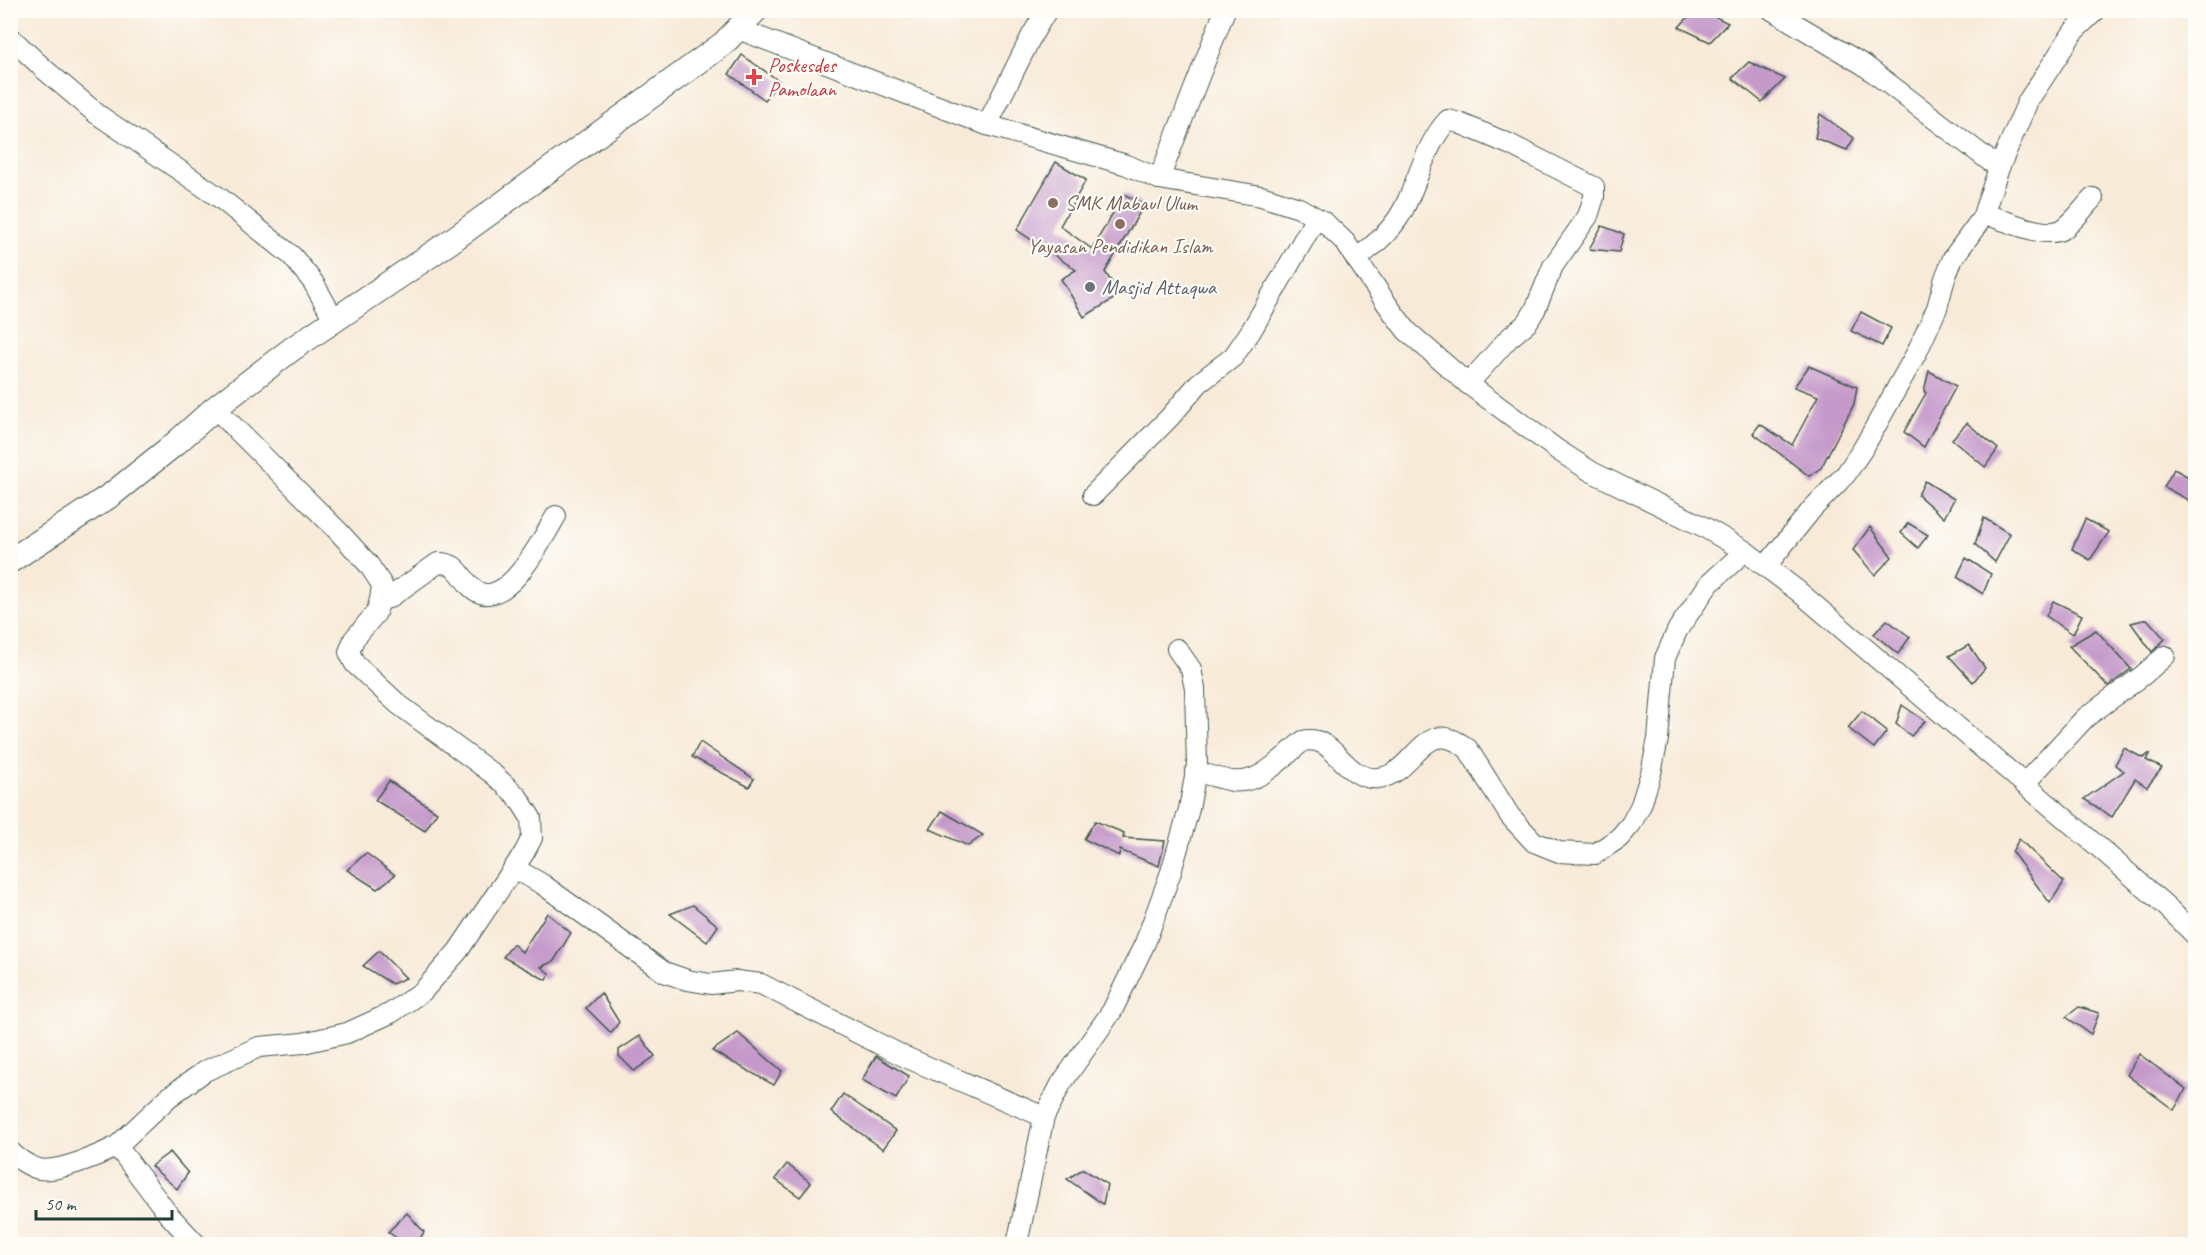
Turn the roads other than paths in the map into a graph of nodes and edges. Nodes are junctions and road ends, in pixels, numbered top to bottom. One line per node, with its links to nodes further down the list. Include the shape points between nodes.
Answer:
1 (756, 10): 6 (street)
2 (1047, 10): 8 (street)
3 (1225, 10): 10 (street)
4 (1772, 10): 9 (street, via 1864,65)
5 (2096, 10): 9 (street, via 2074,31 2034,91)
6 (738, 30): 8 (street); 15 (street, via 480,220)
7 (10, 37): 15 (street, via 97,114 220,198 292,256 313,282)
8 (987, 125): 10 (street, via 1127,165)
9 (1999, 168): 12 (street)
10 (1159, 179): 13 (street, via 1261,196)
11 (2093, 198): 12 (street, via 2063,229 2054,232 2027,229)
12 (1984, 214): 22 (street, via 1953,258 1917,352 1864,447 1846,474)
13 (1316, 218): 14 (street, via 1345,242); 18 (street, via 1233,357 1199,383)
14 (1356, 259): 16 (street, via 1407,331); 16 (street, via 1387,233 1405,207 1424,161 1448,120 1509,144 1594,187 1588,216 1553,266 1535,310)
15 (335, 321): 17 (street)
16 (1468, 384): 20 (street, via 1592,472)
17 (215, 408): 21 (street, via 111,495); 23 (street, via 369,566 382,585)
18 (1093, 495)
19 (556, 516): 23 (street, via 515,580 492,594 472,588 455,567 438,563 389,598)
20 (1745, 551): 22 (street); 26 (street, via 1709,584 1678,629 1665,658 1658,739 1641,805 1632,824 1595,854 1559,852 1534,842 1510,816 1468,749 1447,737 1439,736 1381,778 1367,778 1353,771 1324,741 1312,738 1247,781)
21 (10, 561)
22 (1766, 566): 27 (street)
23 (380, 600): 28 (street, via 376,613 354,639 349,652 356,664 398,704 517,796 531,818 532,838)
24 (1177, 649): 26 (street, via 1191,669 1195,689)
25 (2165, 656): 27 (street, via 2085,718)
26 (1196, 772): 30 (street, via 1171,872 1145,943 1112,1011 1061,1084)
27 (2024, 784): 29 (street)
28 (514, 868): 30 (street, via 664,972 711,984 761,984 903,1056); 31 (street, via 458,951 423,991 347,1033 260,1047 205,1071 169,1097)
29 (2196, 936)
30 (1044, 1117): 34 (street)
31 (117, 1146): 32 (street, via 92,1159 40,1169); 33 (street)
32 (10, 1151)
33 (196, 1245)
34 (1017, 1245)

